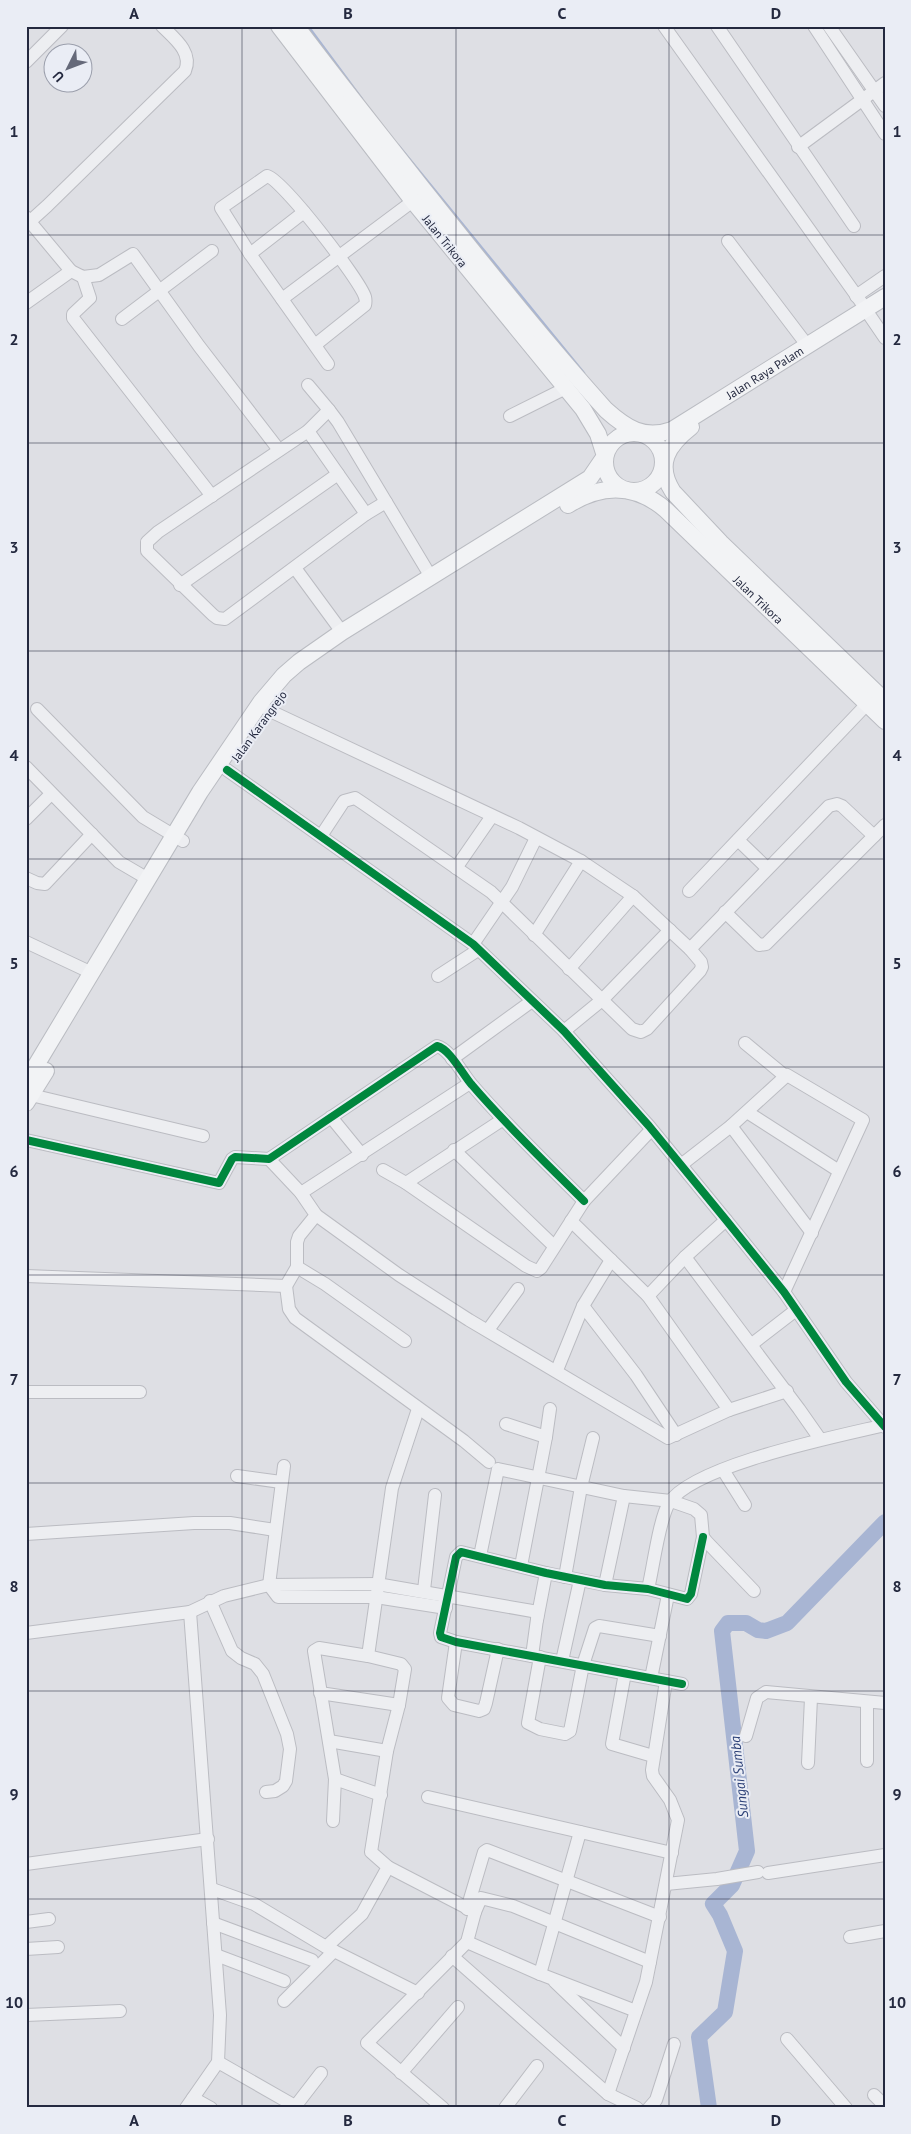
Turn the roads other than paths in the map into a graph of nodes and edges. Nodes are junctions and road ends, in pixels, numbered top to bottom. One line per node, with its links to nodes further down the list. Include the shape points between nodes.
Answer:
1 (62, 26): 9 (street)
2 (162, 26): 17 (street, via 186,54 185,71)
3 (279, 26): 15 (main road, Jalan Trikora)
4 (296, 26): 43 (main road, Jalan Trikora, via 342,88 550,345 606,410)
5 (664, 26): 27 (street)
6 (814, 26): 11 (street)
7 (829, 26): 10 (street)
8 (719, 27): 14 (street)
9 (26, 62)
10 (879, 87): 11 (street); 12 (street)
11 (862, 100): 13 (street); 14 (street)
12 (885, 106)
13 (885, 134)
14 (798, 147): 18 (street)
15 (413, 201): 22 (street); 39 (main road, Jalan Trikora)
16 (304, 212): 21 (street); 21 (street, via 268,176 221,208); 22 (street)
17 (28, 221): 23 (street)
18 (854, 226)
19 (728, 241): 36 (street)
20 (212, 251): 26 (street)
21 (250, 254): 29 (street)
22 (339, 257): 29 (street); 35 (street, via 366,301 358,312)
23 (70, 271): 25 (street); 30 (street)
24 (885, 276): 27 (street)
25 (83, 277): 26 (street, via 99,275 133,254); 49 (street, via 90,298 73,314 73,318)
26 (160, 291): 33 (street); 44 (street)
27 (856, 296): 32 (street)
28 (885, 297): 32 (main road, Jalan Raya Palam)
29 (282, 299): 35 (street)
30 (26, 303)
31 (885, 306): 32 (main road, Jalan Raya Palam)
32 (868, 313): 34 (street); 36 (main road, Jalan Raya Palam); 46 (main road, Jalan Raya Palam, via 691,427 671,445)
33 (122, 319)
34 (885, 338)
35 (315, 344): 37 (street)
36 (806, 345): 43 (main road, Jalan Raya Palam, via 672,430 661,434)
37 (328, 364)
38 (308, 385): 40 (street)
39 (566, 388): 41 (street); 45 (main road, Jalan Trikora, via 592,421)
40 (329, 410): 42 (street); 50 (street)
41 (510, 416)
42 (308, 431): 44 (street); 47 (street)
43 (640, 433): 45 (main road, via 622,435 608,448); 46 (main road, via 660,448)
44 (279, 450): 49 (street)
45 (605, 456): 48 (main road, via 611,480); 53 (main road, Jalan Karangrejo, via 590,478)
46 (664, 464): 48 (main road, via 651,487); 56 (main road, Jalan Trikora, via 668,484 681,503)
47 (338, 474): 51 (street); 54 (street)
48 (625, 490): 57 (main road, Jalan Trikora, via 650,497 666,510); 59 (main road, Jalan Karangrejo, via 605,489 579,498 350,638 305,669)
49 (212, 496): 54 (street, via 145,544 150,556)
50 (386, 502): 51 (street); 53 (street)
51 (366, 514): 52 (street)
52 (295, 568): 54 (street, via 225,619 217,618); 55 (street)
53 (430, 577): 55 (main road, Jalan Karangrejo)
54 (180, 585)
55 (342, 632): 70 (main road, Jalan Karangrejo, via 292,667 261,702 200,792)
56 (885, 701)
57 (867, 704): 60 (main road, Jalan Trikora); 72 (street)
58 (37, 709): 70 (street, via 143,817)
59 (268, 710): 62 (main road, Jalan Karangrejo); 64 (street)
60 (885, 721)
61 (26, 767): 63 (street)
62 (227, 770): 68 (street); 70 (main road, Jalan Karangrejo)
63 (51, 794): 65 (street); 67 (street)
64 (492, 816): 71 (street); 74 (street)
65 (26, 819)
66 (885, 825): 69 (street)
67 (92, 834): 76 (street, via 45,884); 77 (street, via 119,862)
68 (321, 836): 74 (street, via 344,800 355,798); 85 (street)
69 (874, 836): 75 (street, via 842,806 832,804); 81 (street, via 766,944 759,945)
70 (178, 838): 77 (main road, Jalan Karangrejo); 93 (main road, Jalan Karangrejo)
71 (536, 838): 73 (street); 80 (street)
72 (738, 840): 75 (street); 78 (street)
73 (581, 861): 79 (street); 83 (street)
74 (456, 868): 80 (street)
75 (768, 868): 81 (street)
76 (26, 878)
77 (148, 879): 88 (main road, Jalan Karangrejo)
78 (689, 891)
79 (633, 896): 82 (street); 87 (street)
80 (502, 903): 83 (street); 85 (street)
81 (725, 912): 86 (street)
82 (670, 930): 86 (street); 90 (street)
83 (534, 935): 87 (street)
84 (26, 942): 88 (street)
85 (475, 947): 89 (street); 91 (street)
86 (690, 949): 90 (street, via 701,962 700,971 647,1030 632,1029)
87 (569, 969): 90 (street)
88 (92, 973): 93 (main road, Jalan Karangrejo)
89 (438, 976)
90 (602, 1000): 92 (street)
91 (532, 1001): 92 (street); 95 (street)
92 (564, 1031): 103 (street)
93 (60, 1037): 98 (main road, Jalan Karangrejo)
94 (745, 1043): 96 (street)
95 (452, 1059): 97 (street); 100 (street, via 441,1047 431,1048)
96 (785, 1076): 99 (street); 111 (street, via 790,1075 863,1120)
97 (470, 1083): 101 (street); 107 (street)
98 (28, 1093): 104 (street)
99 (747, 1112): 102 (street); 111 (street)
100 (331, 1117): 107 (street); 108 (street)
101 (502, 1120): 106 (street); 114 (street)
102 (732, 1126): 109 (street); 118 (street)
103 (651, 1130): 109 (street); 114 (street)
104 (203, 1136)
105 (26, 1140): 108 (street, via 212,1183 222,1180 228,1164 235,1157)
106 (454, 1150): 112 (street); 119 (street)
107 (362, 1156): 113 (street)
108 (269, 1159): 113 (street)
109 (681, 1165): 116 (street)
110 (383, 1170): 112 (street)
111 (839, 1171): 118 (street)
112 (406, 1182): 119 (street, via 533,1270 541,1268)
113 (302, 1193): 115 (street)
114 (584, 1201): 117 (street)
115 (316, 1215): 122 (street, via 297,1242); 130 (street, via 399,1275)
116 (726, 1220): 120 (street); 126 (street)
117 (571, 1221): 119 (street); 121 (street)
118 (812, 1234): 126 (street)
119 (554, 1246)
120 (685, 1257): 127 (street); 132 (street)
121 (611, 1260): 127 (street); 128 (street)
122 (297, 1267): 124 (street); 131 (street)
123 (26, 1276): 124 (street)
124 (286, 1286): 137 (street, via 290,1313)
125 (518, 1289): 130 (street)
126 (784, 1292): 129 (street)
127 (648, 1296): 139 (street)
128 (584, 1306): 133 (street); 142 (street, via 636,1374)
129 (796, 1310): 132 (street); 141 (street, via 846,1382)
130 (488, 1330): 133 (street)
131 (405, 1340)
132 (752, 1344): 134 (street)
133 (557, 1370): 142 (street, via 662,1436)
134 (786, 1391): 139 (street); 145 (street)
135 (26, 1392): 136 (street)
136 (140, 1392)
137 (418, 1409): 146 (street); 165 (street, via 392,1488)
138 (550, 1409): 143 (street)
139 (729, 1410): 142 (street)
140 (506, 1424): 143 (street)
141 (884, 1426): 145 (street)
142 (676, 1436)
143 (546, 1437): 150 (street)
144 (593, 1438): 152 (street)
145 (820, 1439): 148 (street)
146 (489, 1462)
147 (284, 1466): 151 (street)
148 (723, 1470): 155 (street, via 698,1480); 156 (street)
149 (237, 1476): 151 (street)
150 (538, 1478): 152 (street); 160 (street, via 498,1469); 161 (street)
151 (281, 1482): 157 (street)
152 (581, 1487): 154 (street); 163 (street)
153 (435, 1495): 169 (street)
154 (624, 1496): 155 (street); 167 (street)
155 (671, 1500): 159 (street, via 699,1512); 168 (street, via 663,1518)
156 (745, 1505)
157 (275, 1530): 158 (street, via 230,1523 194,1523); 166 (street)
158 (26, 1534)
159 (704, 1537): 170 (street); 172 (street, via 689,1598)
160 (480, 1556): 161 (street); 171 (street, via 458,1553)
161 (521, 1566): 162 (street)
162 (546, 1573): 163 (street); 177 (street)
163 (565, 1577): 164 (street)
164 (580, 1580): 167 (street); 184 (street)
165 (377, 1584): 166 (street); 169 (street); 173 (street)
166 (269, 1585): 173 (street, via 281,1598); 174 (street)
167 (606, 1585): 168 (street)
168 (648, 1589): 172 (street)
169 (424, 1590): 171 (street)
170 (754, 1591)
171 (448, 1595): 175 (street); 177 (street, via 538,1612)
172 (668, 1595): 179 (street)
173 (376, 1597): 175 (street); 182 (street)
174 (210, 1601): 176 (street); 202 (street, via 232,1651 255,1664 263,1674 287,1734 290,1749 286,1781 275,1791)
175 (446, 1608): 180 (street, via 441,1637)
176 (190, 1612): 178 (street); 207 (street)
177 (537, 1620): 183 (street)
178 (26, 1633)
179 (660, 1636): 185 (street, via 599,1626 593,1632); 187 (street)
180 (456, 1642): 181 (street); 181 (street, via 448,1698 454,1706 479,1711 486,1704)
181 (498, 1649): 183 (street)
182 (368, 1656): 190 (street, via 319,1648 314,1650); 194 (street, via 404,1666)
183 (536, 1656): 184 (street); 185 (street, via 528,1723 554,1732 565,1734 570,1731)
184 (562, 1661): 185 (street)
185 (582, 1665): 186 (street)
186 (625, 1673): 187 (street); 198 (street, via 612,1744)
187 (652, 1678): 188 (street)
188 (666, 1681): 189 (street); 198 (street)
189 (682, 1684)
190 (320, 1693): 194 (street); 196 (street)
191 (811, 1698): 192 (street); 195 (street, via 769,1692 761,1694 756,1698); 200 (street)
192 (867, 1702): 193 (street); 199 (street)
193 (885, 1703)
194 (399, 1704): 197 (street)
195 (746, 1736)
196 (328, 1741): 197 (street); 201 (street)
197 (387, 1752): 203 (street)
198 (653, 1756): 208 (street, via 653,1776 670,1800 678,1820)
199 (867, 1761)
200 (808, 1762)
201 (335, 1779): 203 (street); 205 (street)
202 (266, 1792)
203 (381, 1795): 211 (street, via 371,1852)
204 (428, 1797): 206 (street)
205 (333, 1821)
206 (580, 1832): 208 (street); 212 (street)
207 (208, 1839): 210 (street); 214 (street)
208 (672, 1853): 213 (street)
209 (885, 1854): 213 (street)
210 (26, 1864)
211 (388, 1867): 215 (street); 226 (street, via 362,1914)
212 (565, 1880): 215 (street, via 485,1850); 216 (street); 220 (street)
213 (666, 1884): 216 (street)
214 (212, 1889): 219 (street); 226 (street, via 254,1904)
215 (471, 1910): 220 (street, via 484,1897); 223 (street)
216 (660, 1918): 230 (street)
217 (49, 1919): 218 (street)
218 (26, 1922)
219 (214, 1923): 227 (street); 229 (street)
220 (554, 1924): 230 (street); 231 (street)
221 (885, 1931): 222 (street)
222 (850, 1937)
223 (466, 1942): 228 (street); 231 (street)
224 (58, 1947): 225 (street)
225 (26, 1949)
226 (330, 1949): 233 (street); 234 (street)
227 (216, 1955): 232 (street); 242 (street, via 220,2015)
228 (452, 1956): 233 (street); 246 (street)
229 (312, 1960)
230 (650, 1962): 237 (street)
231 (545, 1975): 237 (street); 241 (street)
232 (284, 1981)
233 (418, 1993): 245 (street, via 367,2043)
234 (284, 2001)
235 (458, 2007): 245 (street)
236 (120, 2010): 238 (street)
237 (636, 2010): 241 (street)
238 (26, 2015)
239 (787, 2039): 257 (street)
240 (674, 2044): 256 (street, via 656,2100)
241 (624, 2048): 246 (street)
242 (218, 2062): 248 (street); 251 (street)
243 (537, 2066): 254 (street)
244 (321, 2073): 251 (street)
245 (401, 2074): 249 (street)
246 (608, 2094): 255 (street)
247 (874, 2095): 250 (street)
248 (190, 2103): 252 (street)
249 (427, 2103): 253 (street)
250 (885, 2106)
251 (295, 2107)
252 (211, 2108)
253 (443, 2108)
254 (505, 2108)
255 (637, 2108)
256 (650, 2108)
257 (846, 2108)

